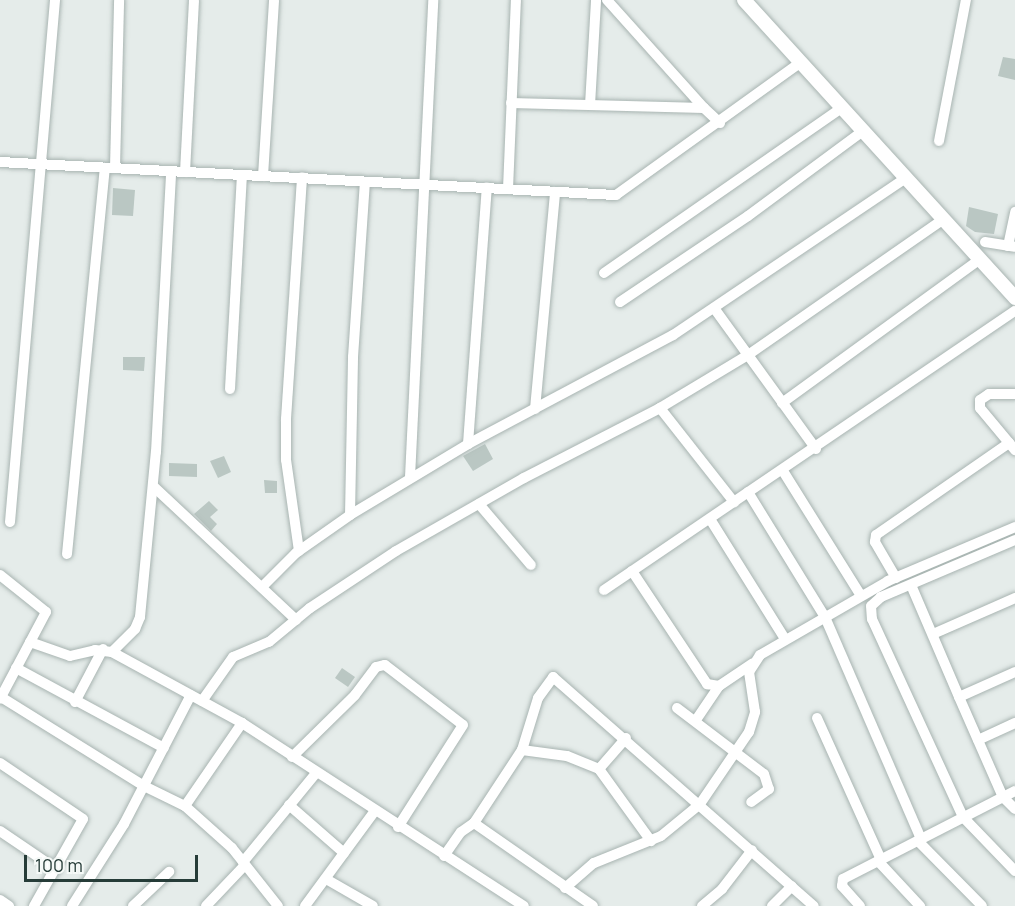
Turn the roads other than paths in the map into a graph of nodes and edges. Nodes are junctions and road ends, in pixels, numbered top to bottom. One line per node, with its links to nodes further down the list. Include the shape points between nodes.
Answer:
1 (55, 0): 20 (street)
2 (120, 0): 21 (street)
3 (194, 0): 23 (street)
4 (274, 0): 25 (street)
5 (433, 0): 29 (street)
6 (516, 0): 12 (street)
7 (596, 0): 13 (street)
8 (607, 0): 14 (street)
9 (744, 0): 11 (street)
10 (966, 0): 18 (street)
11 (800, 63): 15 (street); 16 (street)
12 (511, 104): 13 (street); 31 (street)
13 (590, 105): 14 (street)
14 (704, 108): 16 (street)
15 (841, 108): 17 (street); 38 (street)
16 (720, 123): 32 (street, via 616,195)
17 (863, 131): 27 (street); 40 (street, via 748,216)
18 (939, 141)
19 (0, 162): 20 (street)
20 (43, 165): 21 (street); 60 (street)
21 (110, 168): 22 (street); 64 (street)
22 (171, 171): 23 (street); 54 (street)
23 (185, 172): 24 (street)
24 (242, 175): 25 (street); 44 (street)
25 (263, 176): 26 (street)
26 (302, 178): 28 (street); 63 (street, via 286,440)
27 (906, 178): 34 (street); 41 (street)
28 (365, 182): 29 (street); 58 (street, via 353,357)
29 (426, 185): 30 (street); 53 (street)
30 (487, 188): 31 (street); 49 (street)
31 (508, 189): 32 (street)
32 (555, 192): 48 (street)
33 (1015, 212): 36 (street)
34 (944, 219): 37 (street); 43 (street)
35 (985, 242): 36 (street)
36 (1012, 247)
37 (980, 259): 39 (street); 46 (street)
38 (604, 273)
39 (1015, 298)
40 (620, 302)
41 (714, 308): 43 (street); 48 (street, via 673,335)
42 (1015, 311): 51 (street)
43 (748, 355): 46 (street); 47 (street)
44 (230, 389)
45 (1015, 394): 50 (street, via 1002,391 980,400 985,417)
46 (782, 402): 51 (street)
47 (660, 408): 56 (street); 57 (street)
48 (535, 409): 49 (street)
49 (468, 444): 53 (street)
50 (1012, 447): 68 (street, via 876,535 874,542)
51 (816, 449): 52 (street)
52 (783, 471): 55 (street); 72 (street)
53 (410, 477): 58 (street)
54 (153, 486): 70 (street); 79 (street, via 140,617 135,629)
55 (748, 492): 56 (street); 74 (street)
56 (734, 502): 59 (street)
57 (479, 504): 65 (street); 75 (street, via 396,551)
58 (350, 515): 63 (street)
59 (710, 519): 66 (street); 77 (street)
60 (10, 522)
61 (1015, 527): 68 (street)
62 (1015, 540): 69 (street)
63 (299, 551): 70 (street)
64 (67, 554)
65 (531, 565)
66 (632, 572): 71 (street); 84 (street, via 703,680)
67 (0, 575): 78 (street, via 46,612)
68 (896, 578): 72 (street)
69 (911, 585): 76 (street); 113 (street, via 881,597 871,606 872,619)
70 (262, 587): 75 (street)
71 (604, 590)
72 (861, 596): 74 (street)
73 (1015, 598): 76 (street)
74 (825, 617): 77 (street); 117 (street)
75 (296, 620): 88 (street, via 269,642 233,657)
76 (933, 634): 86 (street)
77 (784, 639): 80 (street)
78 (30, 642): 79 (street, via 70,656); 83 (street)
79 (107, 650): 85 (street); 89 (street)
80 (752, 664): 84 (street); 99 (street, via 749,681 755,712)
81 (0, 670): 83 (street)
82 (1015, 672): 86 (street)
83 (14, 673): 87 (street); 89 (street)
84 (719, 686): 92 (street)
85 (191, 695): 88 (street); 97 (street)
86 (959, 696): 96 (street)
87 (0, 698): 104 (street)
88 (202, 701): 93 (street)
89 (75, 702): 97 (street)
90 (677, 708): 92 (street)
91 (817, 718): 122 (street)
92 (696, 720): 99 (street)
93 (242, 723): 100 (street); 110 (street)
94 (1015, 723): 96 (street)
95 (626, 738): 98 (street, via 553,677 538,698); 102 (street); 108 (street)
96 (978, 740): 106 (street)
97 (164, 748): 104 (street)
98 (522, 750): 102 (street, via 567,756); 114 (street)
99 (738, 750): 107 (street, via 769,782 767,792); 108 (street)
100 (292, 757): 103 (street); 115 (street, via 355,695 376,667 384,665 463,725)
101 (0, 764): 124 (street, via 83,819)
102 (599, 769): 118 (street)
103 (316, 773): 109 (street); 112 (street)
104 (144, 786): 110 (street); 133 (street)
105 (1015, 790): 106 (street)
106 (1003, 796): 111 (street); 113 (street)
107 (751, 802)
108 (700, 804): 118 (street); 119 (street)
109 (289, 805): 120 (street); 123 (street)
110 (185, 806): 123 (street)
111 (1015, 809)
112 (374, 812): 115 (street); 120 (street)
113 (963, 817): 117 (street); 125 (street)
114 (474, 823): 121 (street, via 461,832); 129 (street)
115 (398, 827): 121 (street)
116 (0, 831): 124 (street)
117 (920, 840): 122 (street); 146 (street)
118 (651, 841): 129 (street, via 594,863)
119 (752, 850): 128 (street); 141 (street, via 722,889)
120 (344, 853): 127 (street)
121 (444, 856): 139 (street)
122 (879, 861): 144 (street, via 841,882); 145 (street)
123 (243, 864): 135 (street); 136 (street)
124 (56, 869): 132 (street)
125 (1015, 871)
126 (169, 872): 134 (street)
127 (326, 879): 137 (street); 138 (street)
128 (792, 886): 142 (street); 143 (street)
129 (565, 888): 140 (street)
130 (0, 900): 131 (street)
131 (9, 906)
132 (34, 906)
133 (72, 906)
134 (133, 906)
135 (206, 906)
136 (278, 906)
137 (305, 906)
138 (373, 906)
139 (524, 906)
140 (592, 906)
141 (702, 906)
142 (772, 906)
143 (814, 906)
144 (860, 906)
145 (920, 906)
146 (982, 906)

